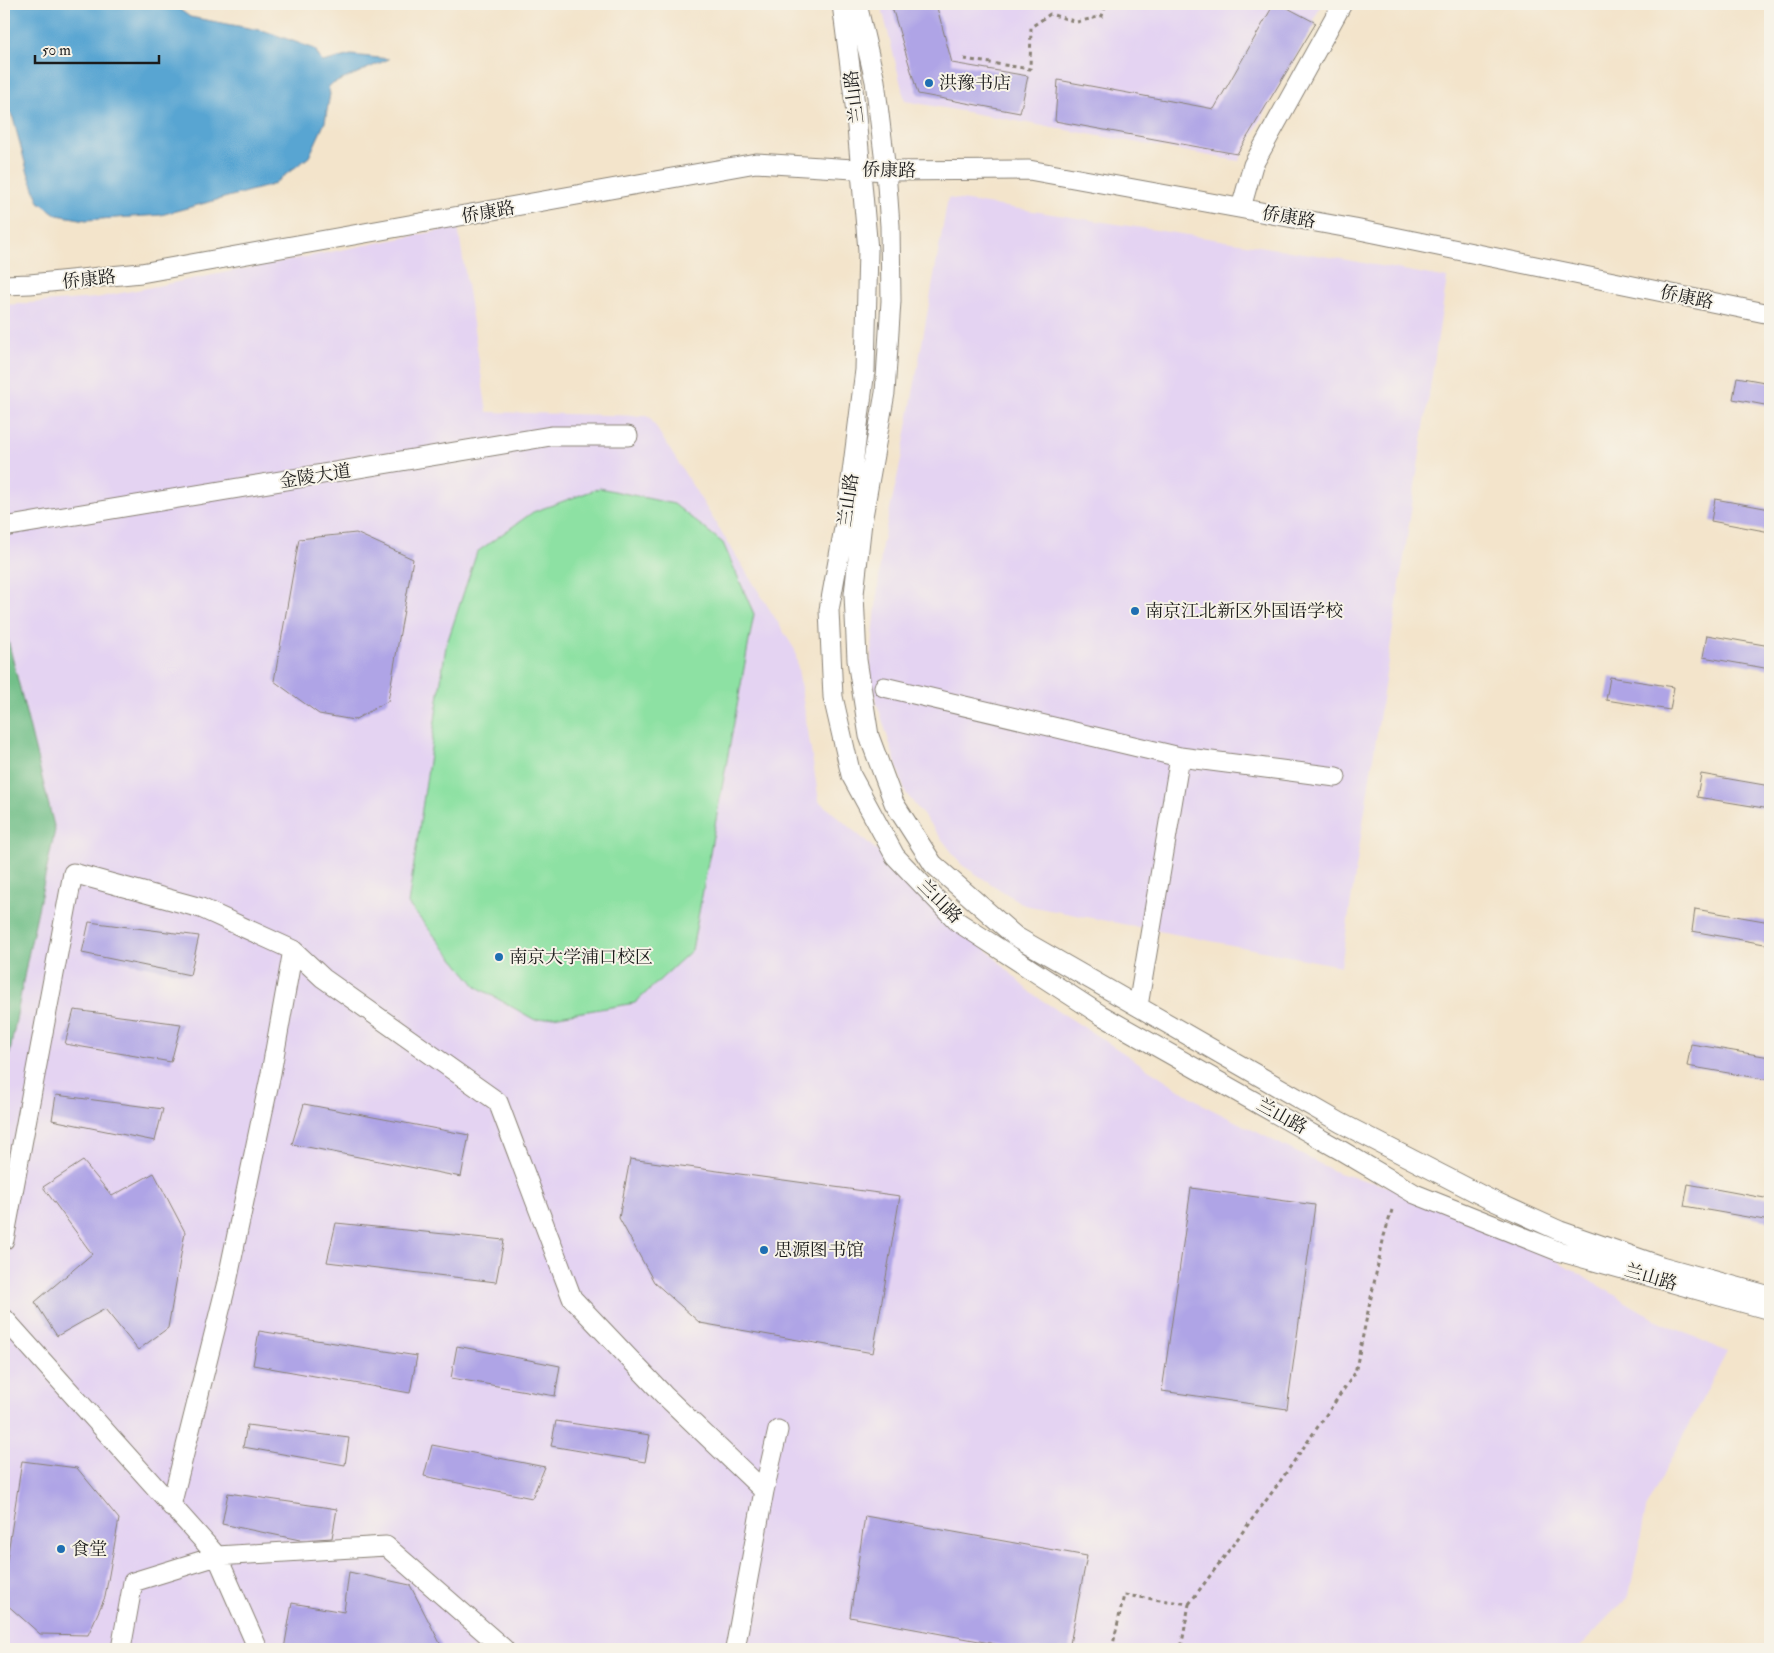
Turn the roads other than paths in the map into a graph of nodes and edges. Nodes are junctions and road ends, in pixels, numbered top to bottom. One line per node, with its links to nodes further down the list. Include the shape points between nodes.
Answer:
1 (842, 4): 4 (street, 兰山路)
2 (857, 4): 5 (street, 兰山路, via 875,81)
3 (1342, 4): 6 (street, via 1253,165)
4 (861, 170): 5 (street, 侨康路); 7 (street, 侨康路, via 756,163 141,273); 18 (street, 兰山路, via 868,250 865,370 847,512 829,610 833,696 851,775 895,856 958,922 1101,1015 1415,1194 1558,1251)
5 (886, 170): 6 (street, 侨康路, via 1030,170); 15 (street, 兰山路, via 891,301 885,393 862,522 854,594 857,660 869,736 894,803 933,864 1015,936)
6 (1241, 208): 8 (street, 侨康路)
7 (4, 286)
8 (1770, 314)
9 (628, 436): 10 (street, 金陵大道, via 551,436)
10 (4, 527)
11 (884, 687): 12 (street)
12 (1180, 757): 13 (street); 15 (street)
13 (1336, 778)
14 (293, 950): 16 (street, via 201,908 73,873); 21 (street, via 324,978 498,1102 572,1298 664,1395); 22 (street, via 227,1282)
15 (1138, 1006): 17 (street, 兰山路, via 1341,1123 1485,1197 1569,1234 1661,1266)
16 (4, 1240)
17 (1770, 1296)
18 (1770, 1310)
19 (4, 1318): 22 (street)
20 (778, 1430): 21 (street)
21 (764, 1491): 27 (street)
22 (172, 1506): 23 (street)
23 (216, 1556): 24 (street, via 133,1582); 25 (street); 26 (street, via 386,1546)
24 (121, 1649)
25 (258, 1649)
26 (504, 1649)
27 (735, 1649)

